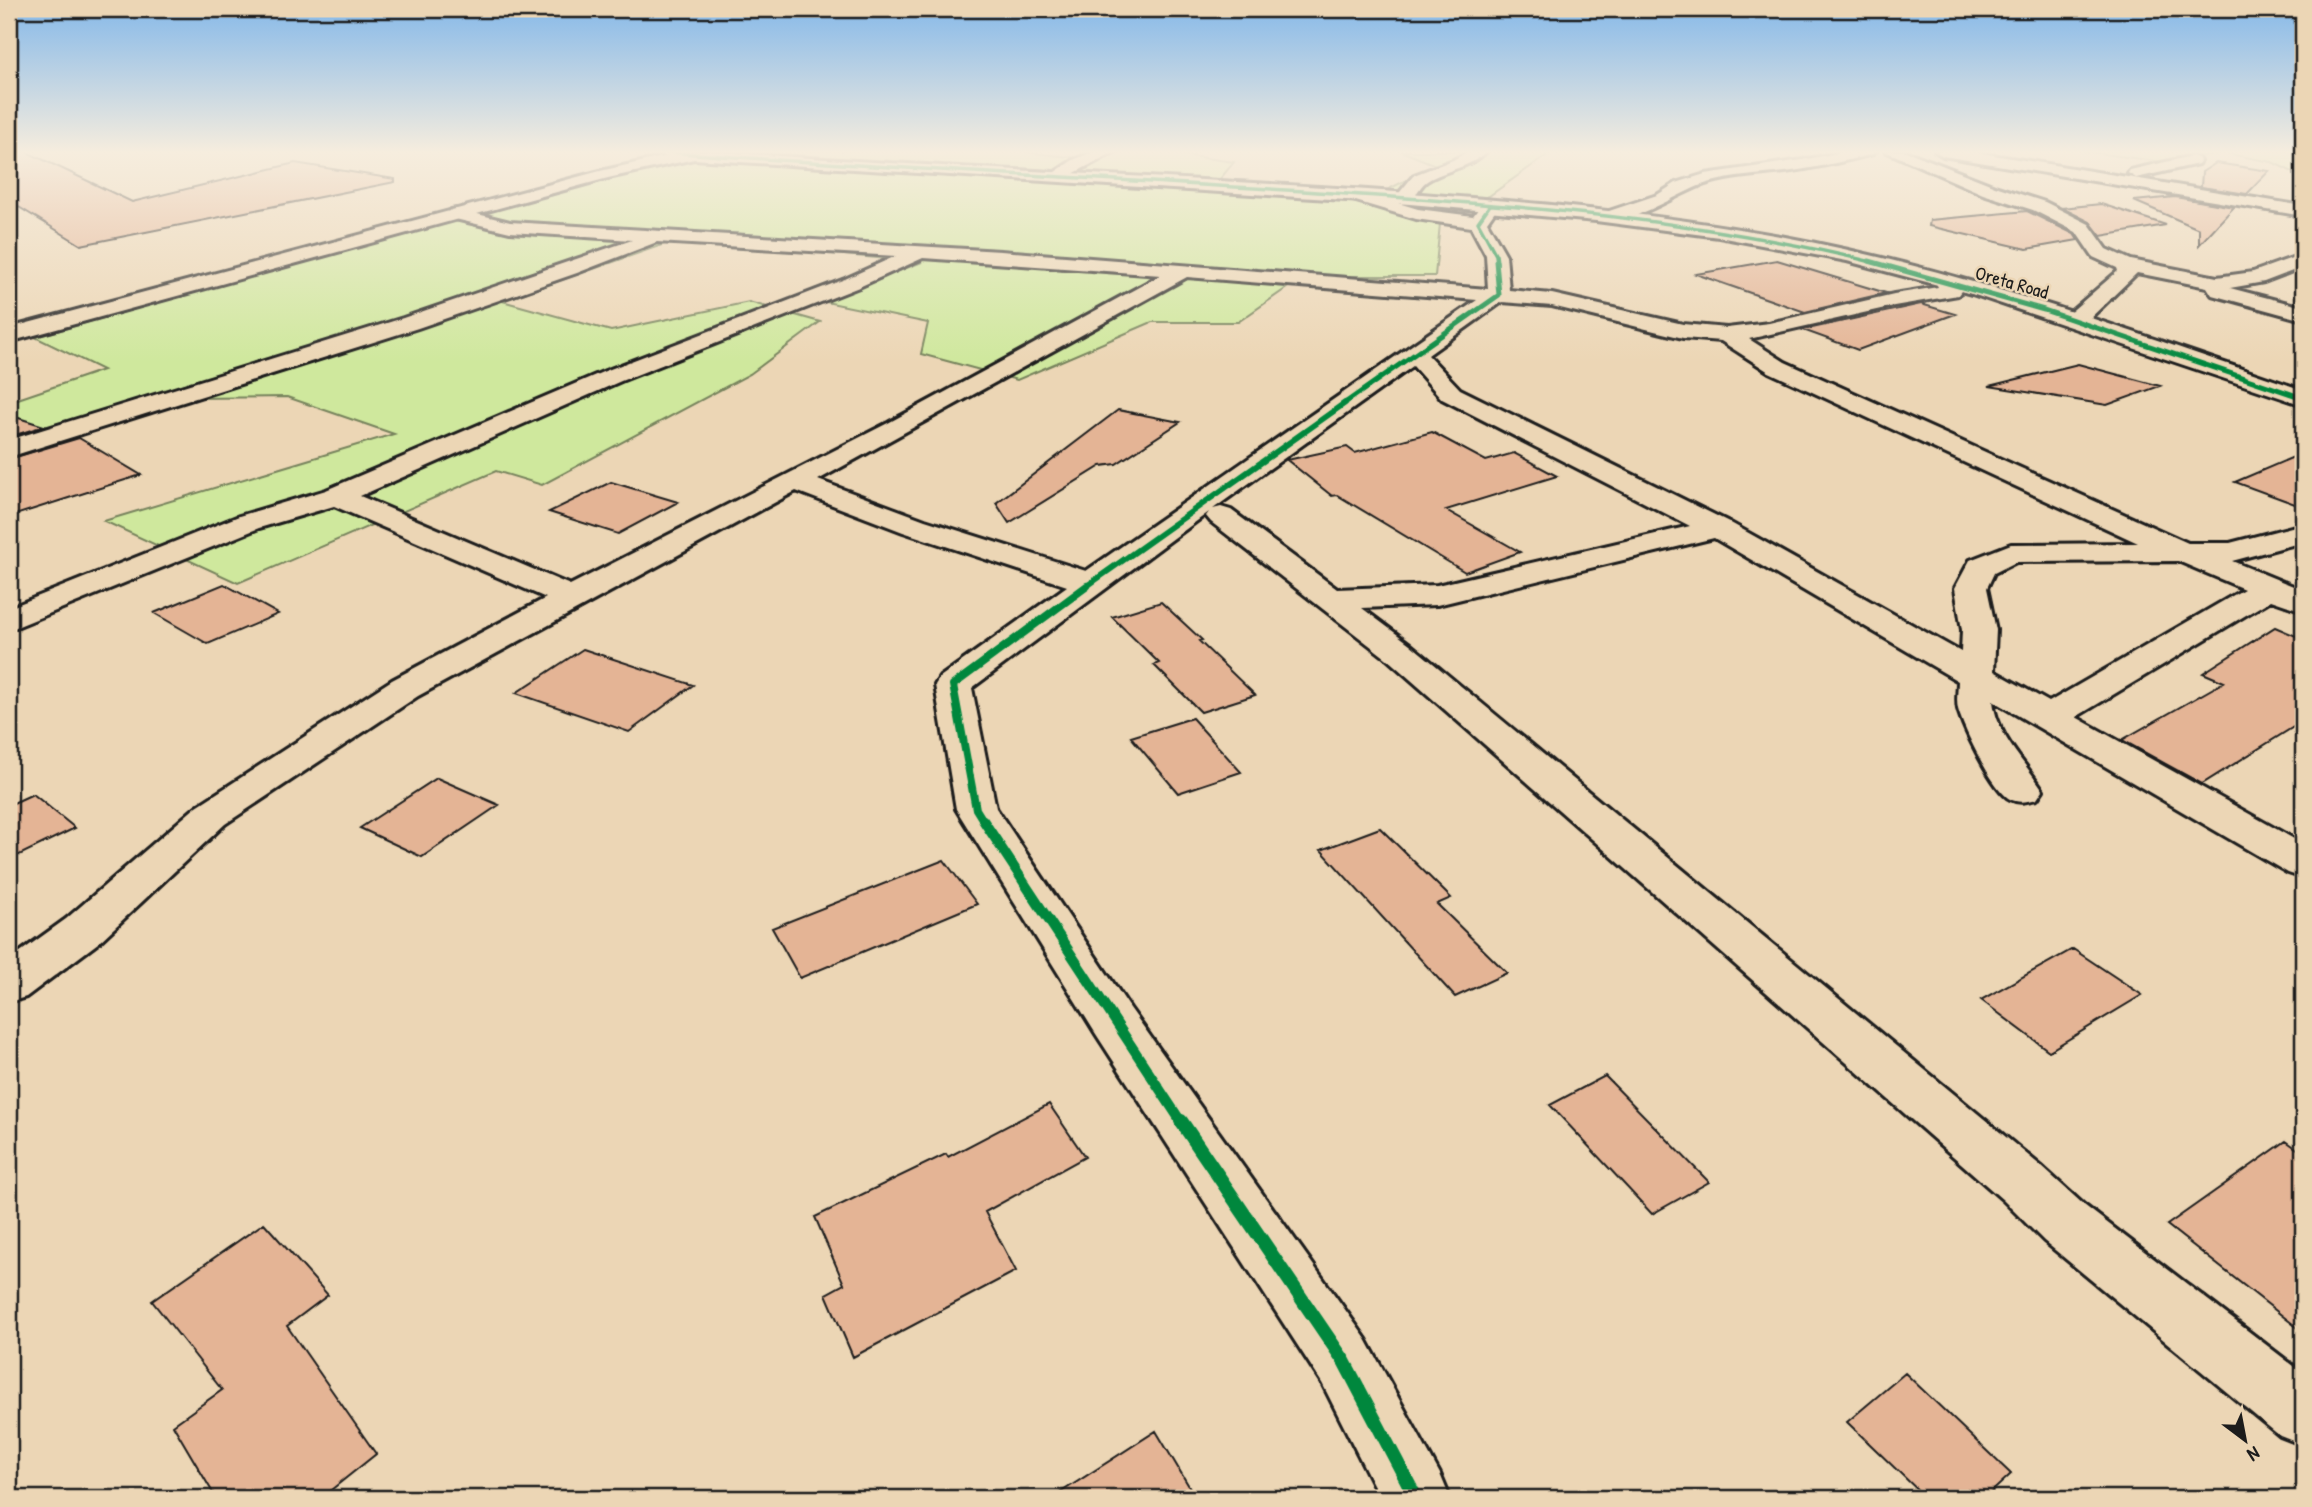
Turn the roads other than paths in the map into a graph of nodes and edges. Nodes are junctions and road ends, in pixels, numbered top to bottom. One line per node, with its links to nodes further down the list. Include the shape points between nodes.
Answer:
1 (430, 221): 17 (street)
2 (487, 221): 7 (street, via 510,227)
3 (1473, 221): 6 (street)
4 (1639, 221): 12 (street, Oreta Road, via 1782,242)
5 (2070, 221): 10 (street, via 2083,228 2100,253)
6 (1478, 222): 14 (street, via 1496,255)
7 (661, 236): 8 (street); 21 (street, via 539,281)
8 (920, 252): 11 (street); 23 (street, via 613,376)
9 (2303, 260): 13 (street, via 2258,278)
10 (2125, 265): 13 (street); 16 (street, via 2128,272)
11 (1184, 271): 14 (street); 22 (street)
12 (1945, 281): 16 (street, Oreta Road); 18 (street, via 1951,291)
13 (2217, 283): 15 (street, via 2219,291)
14 (1499, 295): 18 (street, via 1552,300 1683,331); 19 (street)
15 (2303, 314)
16 (2075, 320): 20 (street, Oreta Road)
17 (9, 335)
18 (1727, 335): 27 (street, via 1777,367)
19 (1415, 355): 25 (street, via 1451,394); 28 (street)
20 (2301, 396)
21 (9, 449)
22 (795, 481): 28 (street, via 914,526); 30 (street)
23 (336, 496): 30 (street); 33 (street, via 249,522)
24 (1221, 516): 31 (street)
25 (1718, 528): 31 (street, via 1437,595); 34 (street)
26 (2303, 533): 27 (street, via 2231,552)
27 (2187, 554): 29 (street); 34 (street, via 2030,551 2011,553 1980,567 1971,588 1979,630)
28 (1091, 583): 40 (street, via 953,685 976,809 1113,1021 1344,1361)
29 (2270, 587): 32 (street); 35 (street)
30 (572, 598): 38 (street, via 405,688 211,816 82,931)
31 (1329, 599): 39 (street, via 1398,651 2064,1223)
32 (2303, 601)
33 (9, 620)
34 (1976, 678): 35 (street); 36 (street, via 1975,705 1983,729)
35 (2048, 718): 37 (street)
36 (2023, 790)
37 (2303, 863)
38 (9, 984)
39 (2303, 1413)
40 (1416, 1498)

